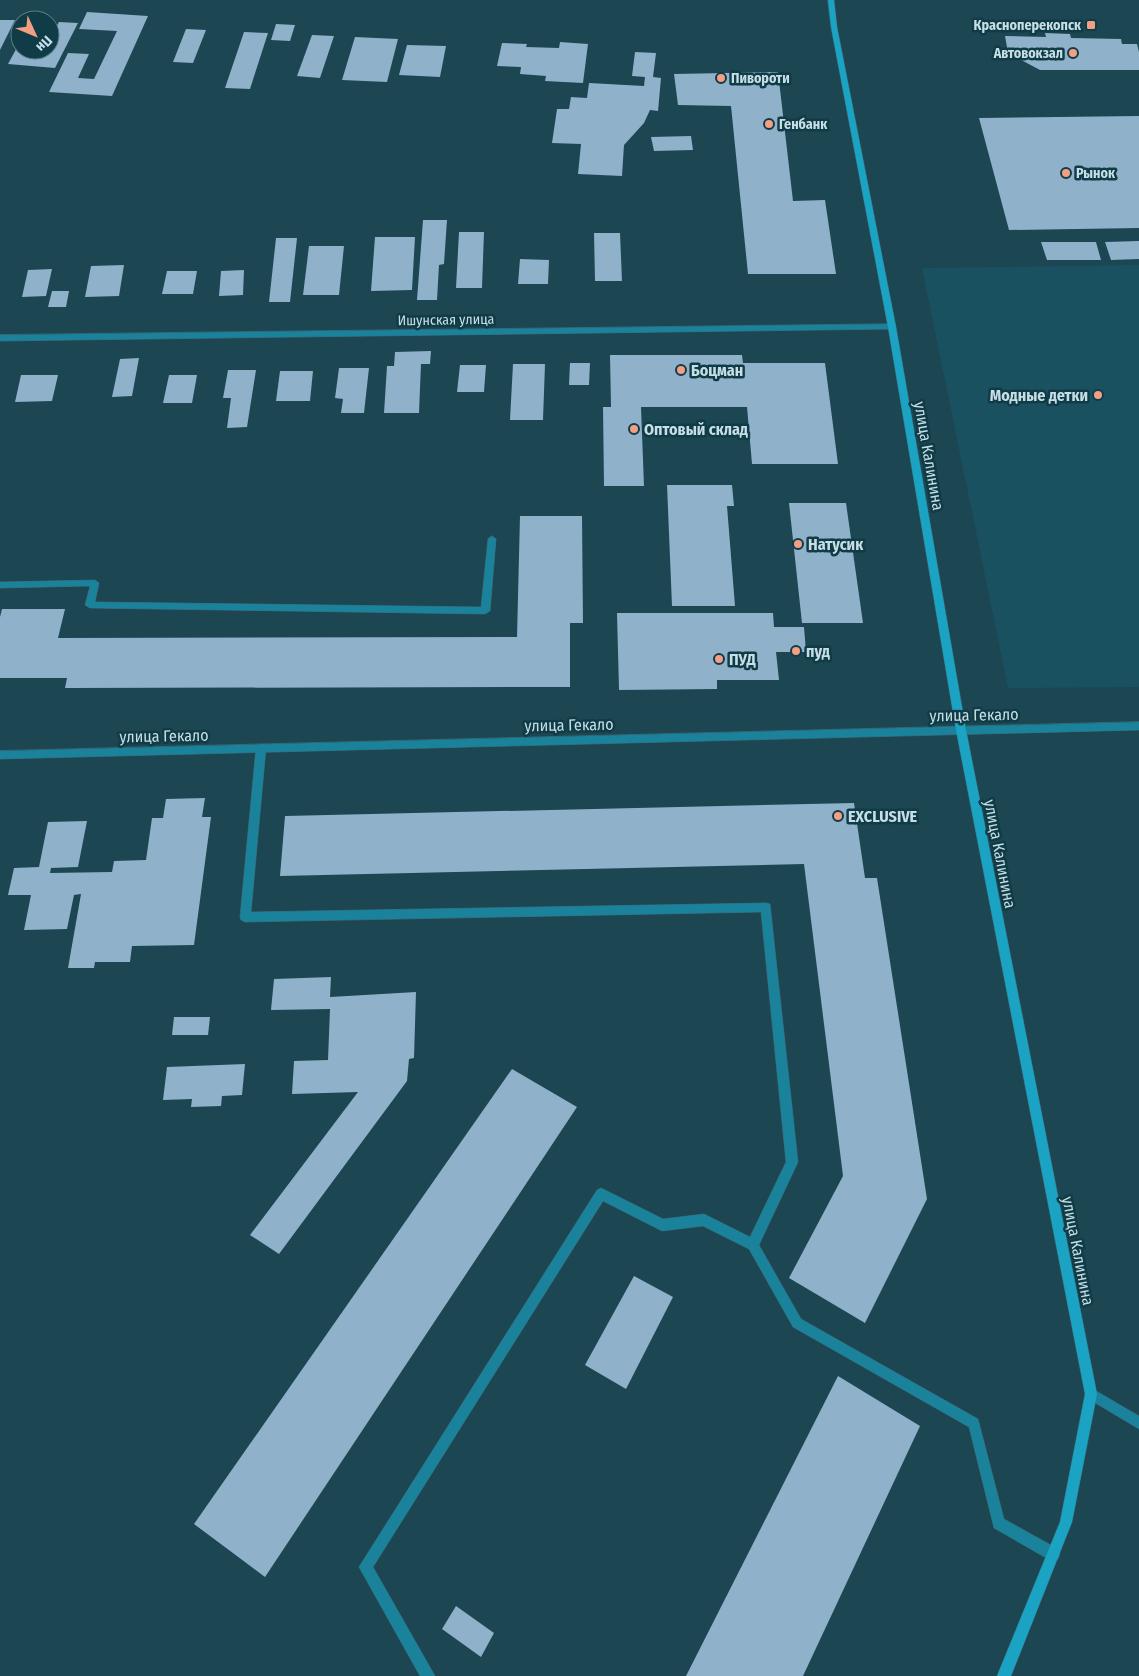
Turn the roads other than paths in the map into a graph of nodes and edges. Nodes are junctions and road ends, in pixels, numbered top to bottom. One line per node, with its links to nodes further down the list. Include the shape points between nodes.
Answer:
1 (831, 0): 2 (main road, улица Калинина)
2 (892, 327): 3 (street, Ишунская улица); 7 (main road, улица Калинина)
3 (0, 338)
4 (492, 539): 5 (street, via 485,611 90,605 95,583)
5 (0, 585)
6 (1139, 726): 7 (street, улица Гекало)
7 (961, 730): 8 (street, улица Гекало); 11 (main road, улица Калинина)
8 (261, 748): 9 (street, улица Гекало); 10 (street, via 245,917 766,907 792,1162)
9 (0, 755)
10 (753, 1245): 13 (street, via 797,1323 974,1423 999,1523); 14 (street, via 704,1220 662,1225 601,1194 366,1567)
11 (1091, 1394): 12 (street); 13 (main road, улица Калинина, via 1066,1522)
12 (1139, 1423)
13 (1053, 1554): 15 (main road, улица Калинина)
14 (428, 1676)
15 (1004, 1676)

